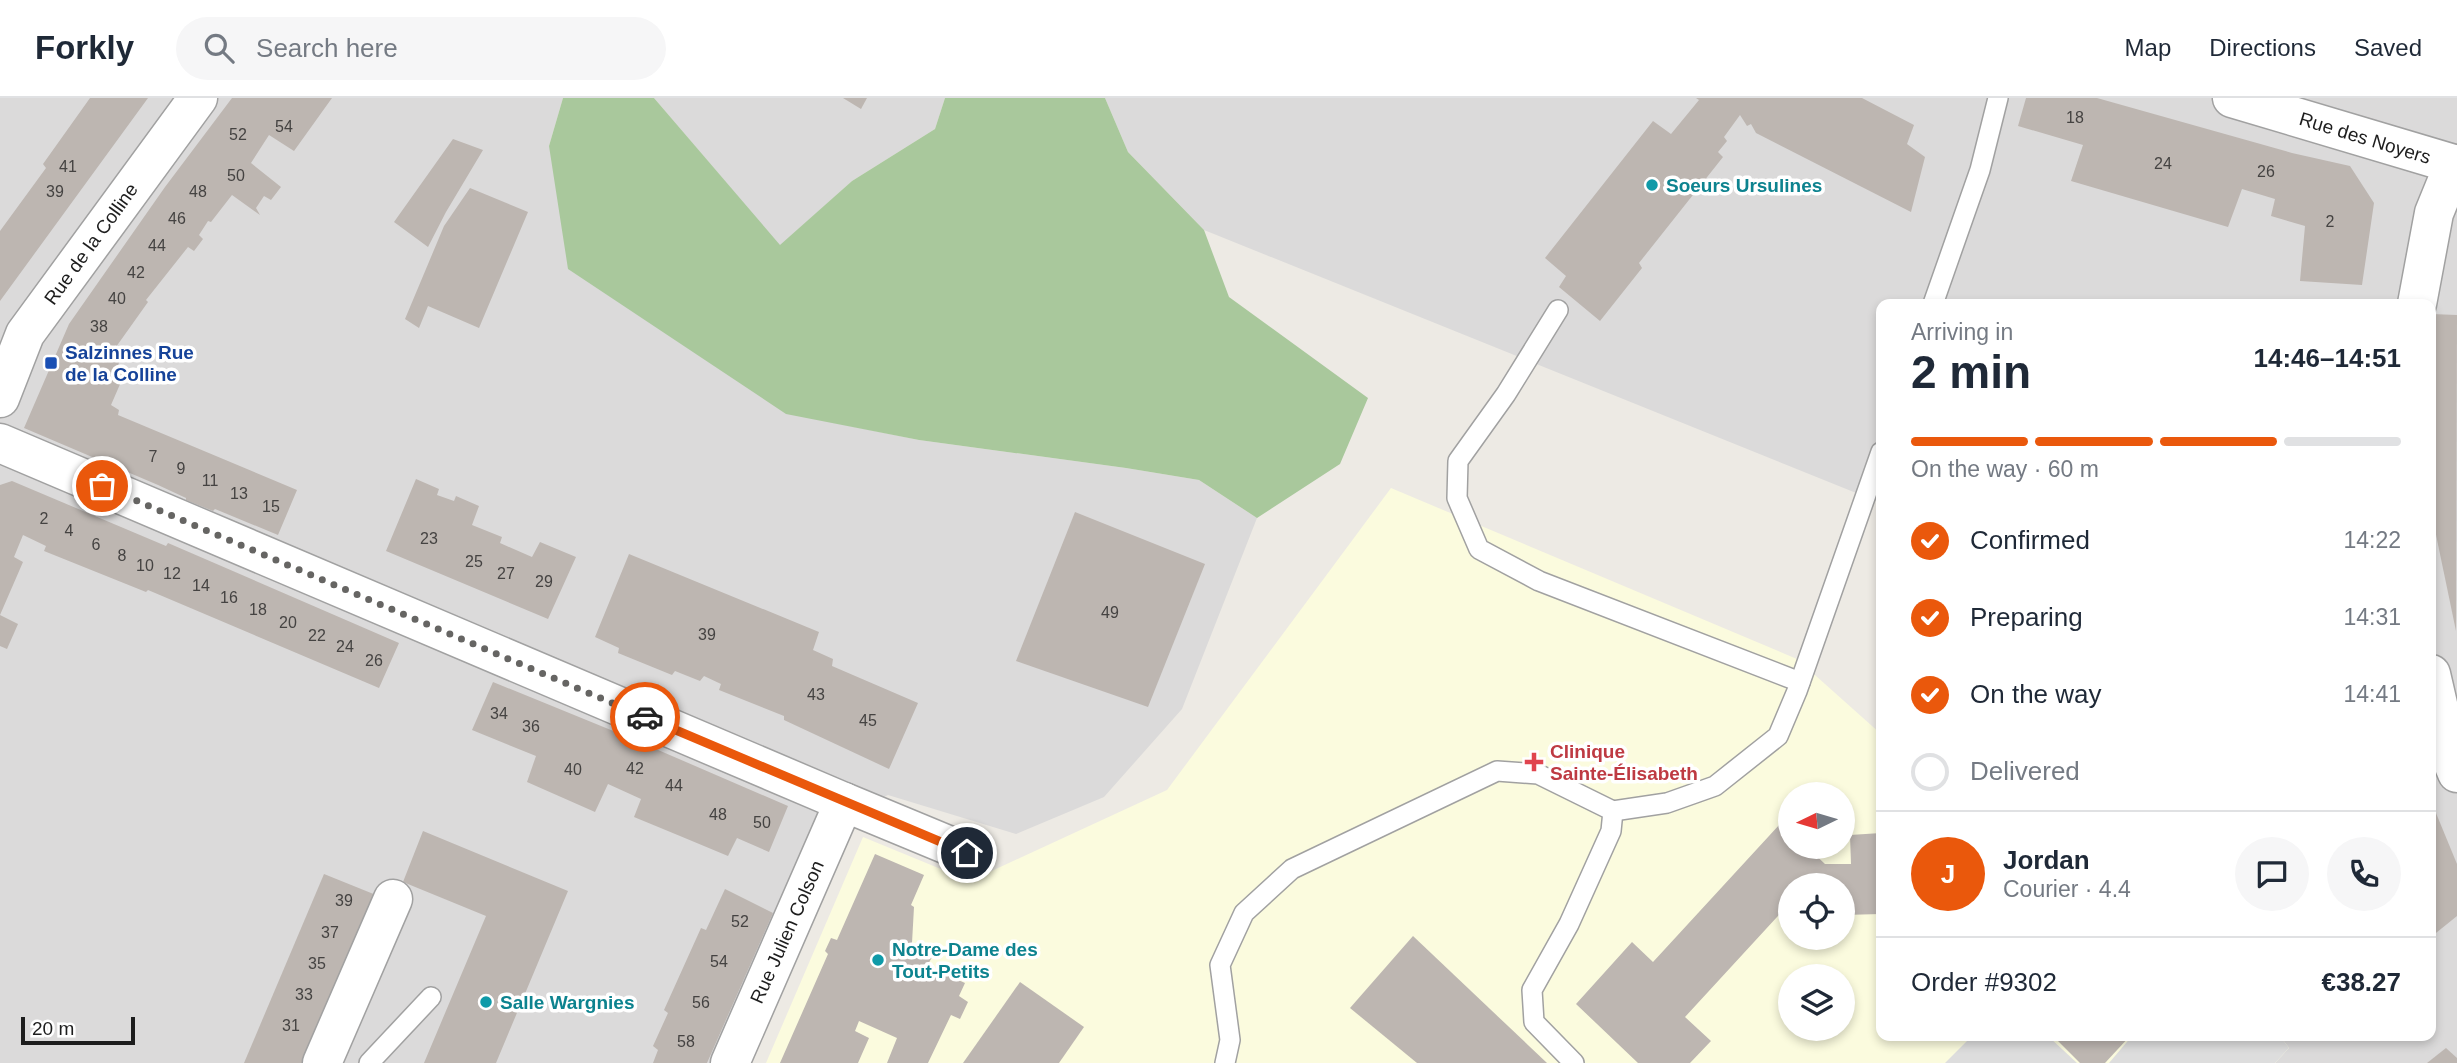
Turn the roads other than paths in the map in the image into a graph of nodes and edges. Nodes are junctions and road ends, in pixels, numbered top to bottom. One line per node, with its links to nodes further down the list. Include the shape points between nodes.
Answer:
1 (198, 98): 8 (street, Rue de la Colline, via 25,334)
2 (1998, 98): 5 (lane, via 1980,170)
3 (2232, 98): 4 (street, Rue des Noyers)
4 (2455, 165): 6 (street, via 2434,213)
5 (1935, 299)
6 (2418, 299)
7 (1558, 310): 11 (lane, via 1458,461 1457,498 1479,549 1539,581)
8 (0, 398)
9 (0, 443): 14 (street)
10 (1876, 466): 11 (lane)
11 (1800, 682): 15 (lane, via 1778,737 1715,786 1667,803)
12 (2436, 696): 13 (street)
13 (2457, 773)
14 (844, 802): 16 (street); 21 (street, Rue Julien Colson)
15 (1613, 811): 22 (lane, via 1538,775 1497,771 1292,869 1244,913 1220,965 1230,1040); 23 (lane, via 1611,831 1532,990 1534,1022)
16 (967, 853)
17 (393, 899): 19 (street)
18 (431, 997): 20 (lane)
19 (322, 1063)
20 (369, 1063)
21 (730, 1063)
22 (1225, 1063)
23 (1574, 1063)

